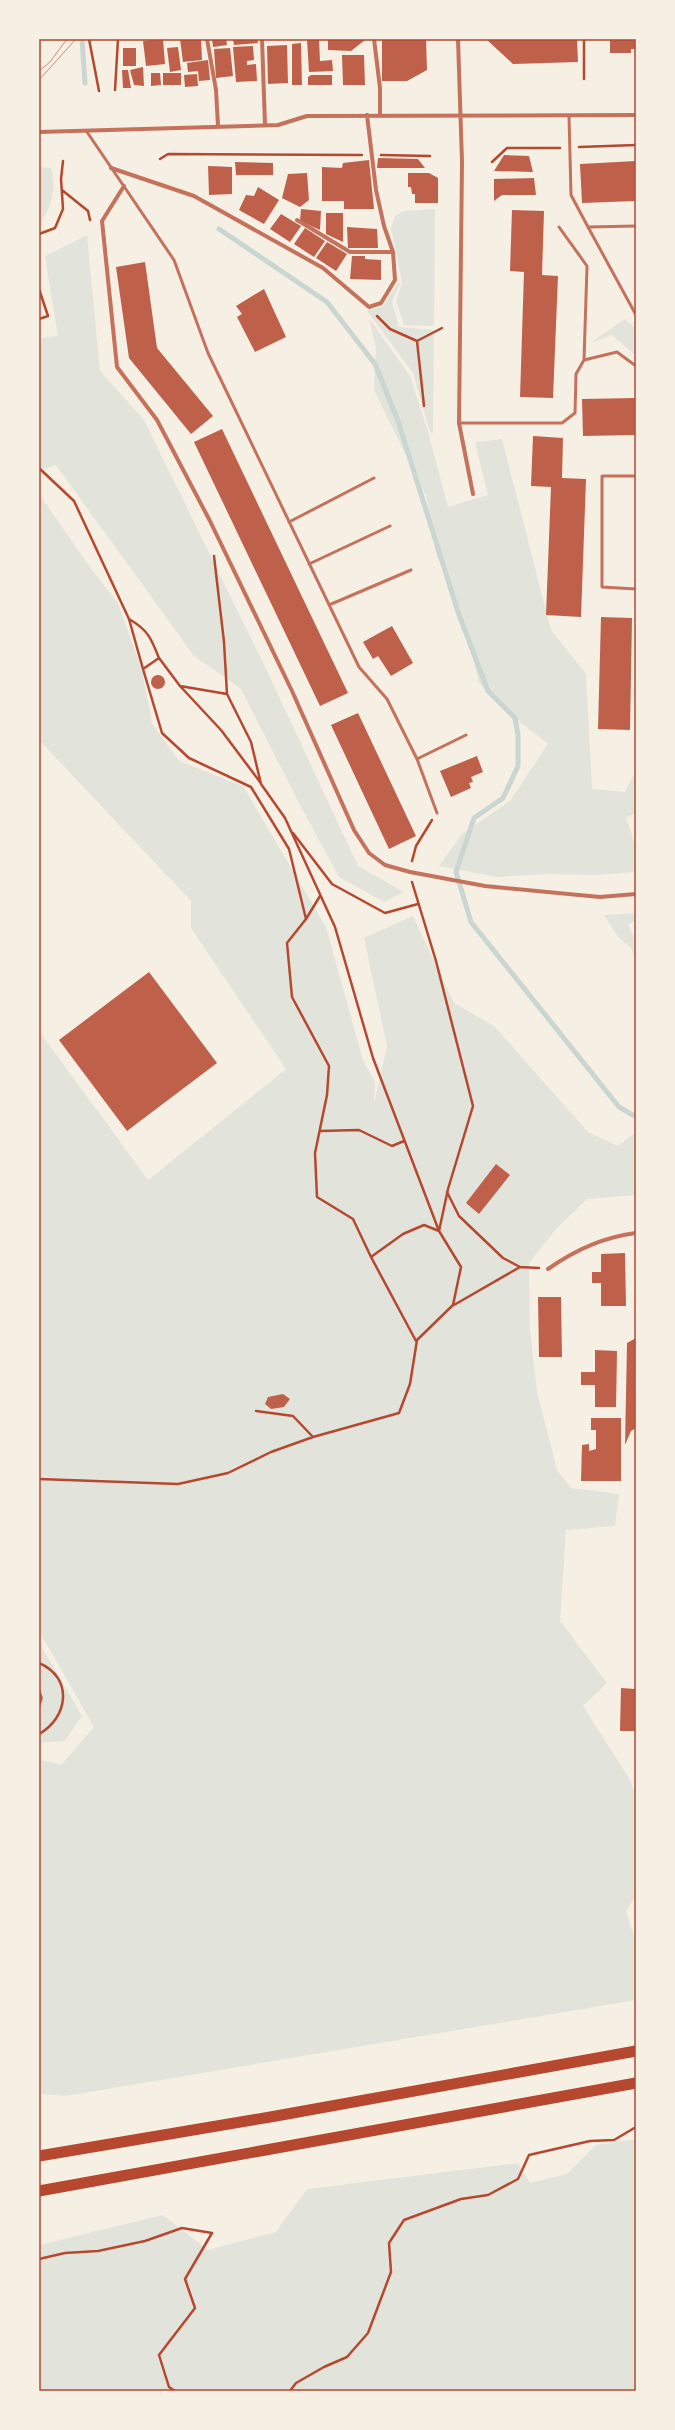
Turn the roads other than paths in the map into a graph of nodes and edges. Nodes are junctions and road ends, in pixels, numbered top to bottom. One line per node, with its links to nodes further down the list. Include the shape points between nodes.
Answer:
1 (207, 39): 11 (street, via 216,90)
2 (262, 39): 10 (street)
3 (374, 39): 6 (street, via 380,88)
4 (458, 39): 8 (street)
5 (367, 115): 6 (street); 10 (street, via 307,116 278,125); 20 (street, via 371,155 384,226)
6 (380, 115): 8 (street)
7 (636, 115): 9 (street)
8 (461, 116): 9 (street); 24 (street)
9 (569, 116): 19 (lane, via 571,195)
10 (265, 125): 11 (street)
11 (218, 126): 13 (street)
12 (39, 132): 13 (street)
13 (87, 132): 14 (lane)
14 (111, 168): 15 (lane); 20 (street, via 194,196 323,268 369,306 381,303 395,280)
15 (124, 186): 28 (lane, via 174,260 208,353); 37 (street, via 102,222 117,367 157,420 210,521 292,691 354,830 369,853 386,865 410,872 485,886 600,898)
16 (297, 220): 20 (street, via 350,252)
17 (636, 226): 19 (lane)
18 (559, 227): 22 (lane, via 587,266)
19 (588, 227): 21 (lane)
20 (393, 252)
21 (636, 315)
22 (584, 360): 23 (lane, via 617,352); 24 (lane, via 576,374 575,413 562,424)
23 (636, 366)
24 (459, 423): 27 (street)
25 (636, 476): 32 (lane, via 602,476 602,587)
26 (374, 478): 28 (lane)
27 (473, 494)
28 (289, 522): 30 (lane)
29 (390, 526): 30 (lane)
30 (309, 564): 33 (lane)
31 (411, 570): 33 (lane)
32 (636, 589)
33 (329, 605): 35 (lane, via 359,668 387,699)
34 (466, 735): 35 (lane)
35 (417, 759): 36 (lane)
36 (437, 813)
37 (636, 894)
38 (636, 1233): 39 (street, via 598,1241 566,1256)
39 (548, 1269)
40 (636, 2051): 42 (highway)
41 (636, 2084): 43 (highway)
42 (39, 2156)
43 (39, 2191)

